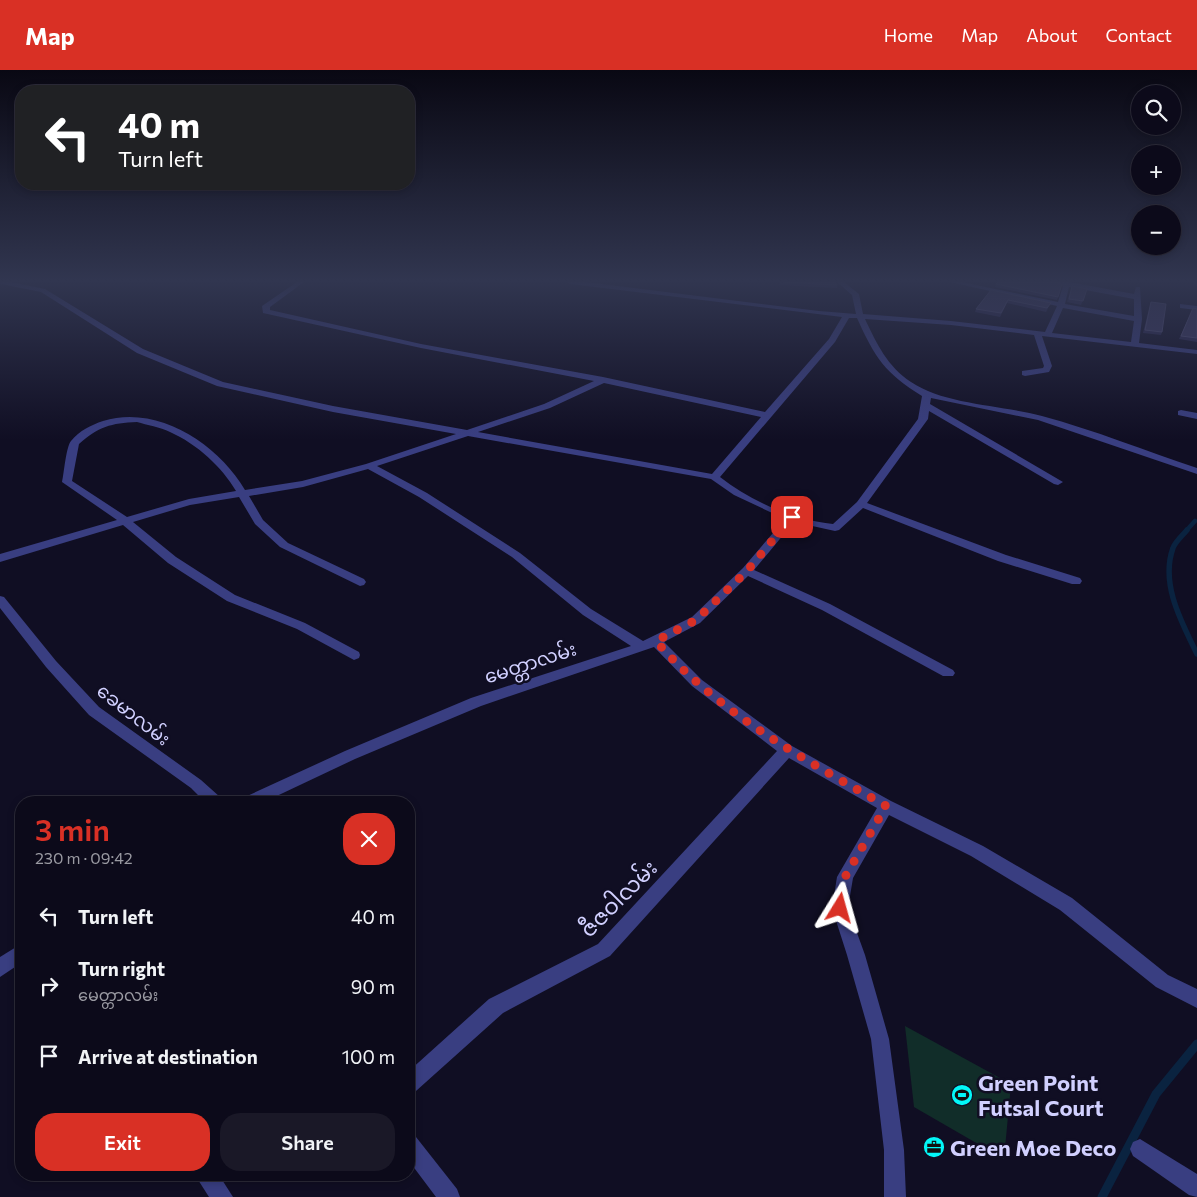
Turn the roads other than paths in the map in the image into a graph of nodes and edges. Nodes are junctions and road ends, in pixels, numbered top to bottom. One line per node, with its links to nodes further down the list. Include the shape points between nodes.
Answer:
1 (114, 335): 16 (street, via 140,351 220,384)
2 (370, 335): 11 (street)
3 (835, 335): 14 (street)
4 (868, 335): 12 (street, via 888,367)
5 (1038, 335): 10 (street, via 1048,366 1046,370)
6 (1053, 335): 8 (street)
7 (1136, 335): 8 (street)
8 (1135, 345): 9 (street)
9 (1197, 352)
10 (1025, 373)
11 (603, 380): 14 (street); 16 (street, via 547,406)
12 (926, 400): 18 (street, via 1040,418); 20 (street); 22 (street, via 923,419)
13 (1181, 413): 15 (street)
14 (766, 416): 19 (street)
15 (1197, 416)
16 (465, 433): 17 (street); 19 (street)
17 (369, 466): 21 (street, via 303,484); 30 (street, via 423,495 516,555 587,612)
18 (1197, 471)
19 (714, 477): 23 (street, via 742,495)
20 (1058, 482)
21 (241, 493): 24 (street, via 189,502); 24 (street, via 232,476 208,452 174,430 137,419 117,420 92,428 74,443 67,482); 28 (street, via 259,522 284,544)
22 (861, 504): 23 (street, via 835,528 823,528); 27 (street, via 1002,558)
23 (792, 517): 26 (street, မေတ္တာလမ်း)
24 (124, 520): 25 (street); 31 (street, via 172,560 231,598 301,626)
25 (0, 558)
26 (747, 571): 30 (street, မေတ္တာလမ်း, via 696,620); 32 (street, via 826,607)
27 (1076, 581)
28 (360, 582)
29 (0, 600): 34 (street, ခေမာလမ်း, via 94,711)
30 (649, 644): 33 (street); 35 (street, မေတ္တာလမ်း, via 476,702)
31 (354, 655)
32 (948, 673)
33 (788, 750): 36 (street); 40 (street, ဇီဇဝါလမ်း, via 604,950 496,1006)
34 (209, 796)
35 (263, 796)
36 (886, 806): 39 (street, via 977,851 1066,904 1162,981); 47 (street, via 845,877 840,908 880,1039 894,1150)
37 (15, 957): 38 (street)
38 (0, 968)
39 (1197, 1000)
40 (415, 1079)
41 (1140, 1149): 44 (street)
42 (415, 1152): 46 (street)
43 (210, 1181): 45 (street)
44 (1197, 1187)
45 (222, 1197)
46 (449, 1197)
47 (895, 1197)

